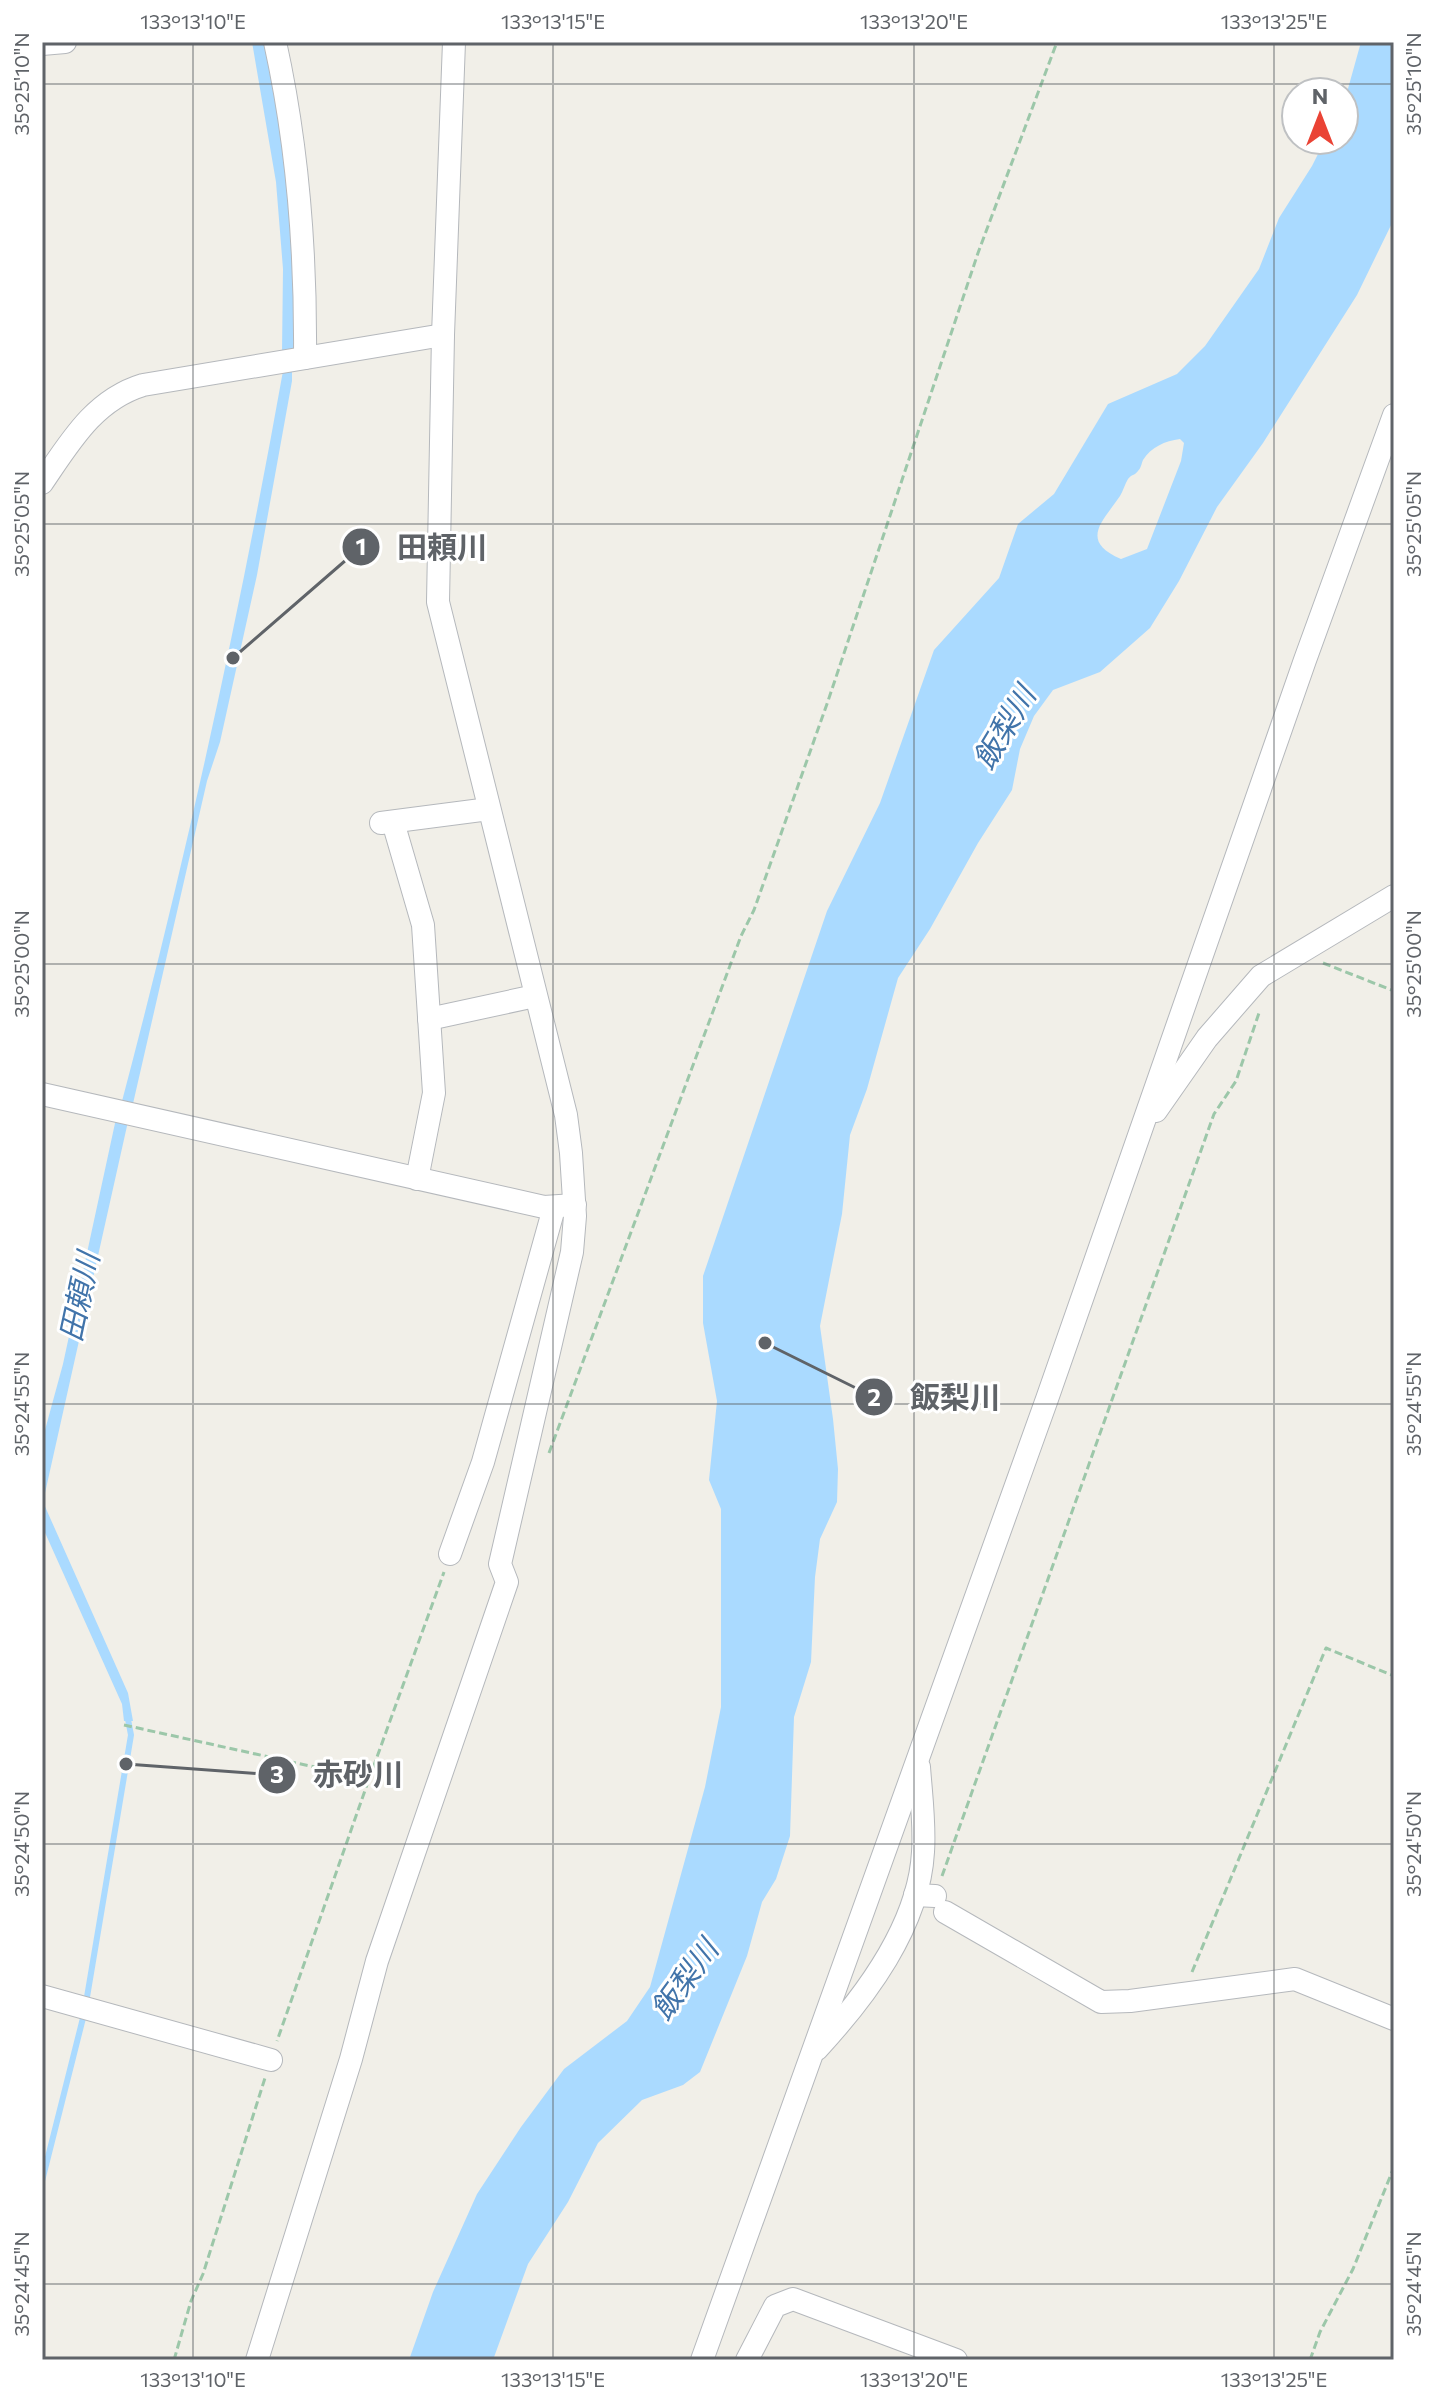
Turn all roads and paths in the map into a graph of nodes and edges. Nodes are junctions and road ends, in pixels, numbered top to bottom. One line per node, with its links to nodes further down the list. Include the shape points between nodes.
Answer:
1 (65, 42): 5 (street)
2 (275, 42): 7 (street, via 304,244)
3 (454, 42): 6 (street)
4 (1057, 42): 21 (path, via 978,253 754,910)
5 (42, 44)
6 (443, 335): 7 (street); 10 (street, via 438,602)
7 (301, 359): 9 (street, via 125,391 94,412)
8 (1394, 415): 18 (street)
9 (42, 483)
10 (489, 809): 14 (street); 16 (street, via 387,822 421,913)
11 (1394, 896): 12 (street)
12 (1304, 949): 13 (path, via 1311,958); 18 (street, via 1261,976 1207,1038)
13 (1394, 991)
14 (535, 996): 16 (street); 20 (street, via 566,1115)
15 (1260, 1010): 27 (path, via 1236,1081 1214,1114)
16 (429, 1019): 19 (street, via 434,1093)
17 (42, 1094): 19 (street)
18 (1137, 1138): 25 (street)
19 (417, 1179): 20 (street)
20 (564, 1207): 22 (street); 35 (street, via 575,1228 569,1271 500,1564 507,1582 377,1961)
21 (547, 1457)
22 (450, 1554): 26 (path)
23 (1394, 1676): 28 (path, via 1326,1648)
24 (124, 1725): 26 (path)
25 (918, 1757): 27 (street); 31 (street)
26 (369, 1779): 32 (path)
27 (930, 1899): 28 (street, via 1094,2000 1109,2003); 31 (street, via 844,2020)
28 (1182, 1994): 30 (street, via 1295,1979)
29 (42, 1996): 32 (street)
30 (1394, 2019)
31 (810, 2056): 36 (street)
32 (271, 2060): 34 (path)
33 (1394, 2167): 39 (path)
34 (174, 2360)
35 (257, 2360)
36 (702, 2360)
37 (747, 2360): 38 (street, via 775,2306 793,2299)
38 (956, 2360)
39 (1310, 2360)

